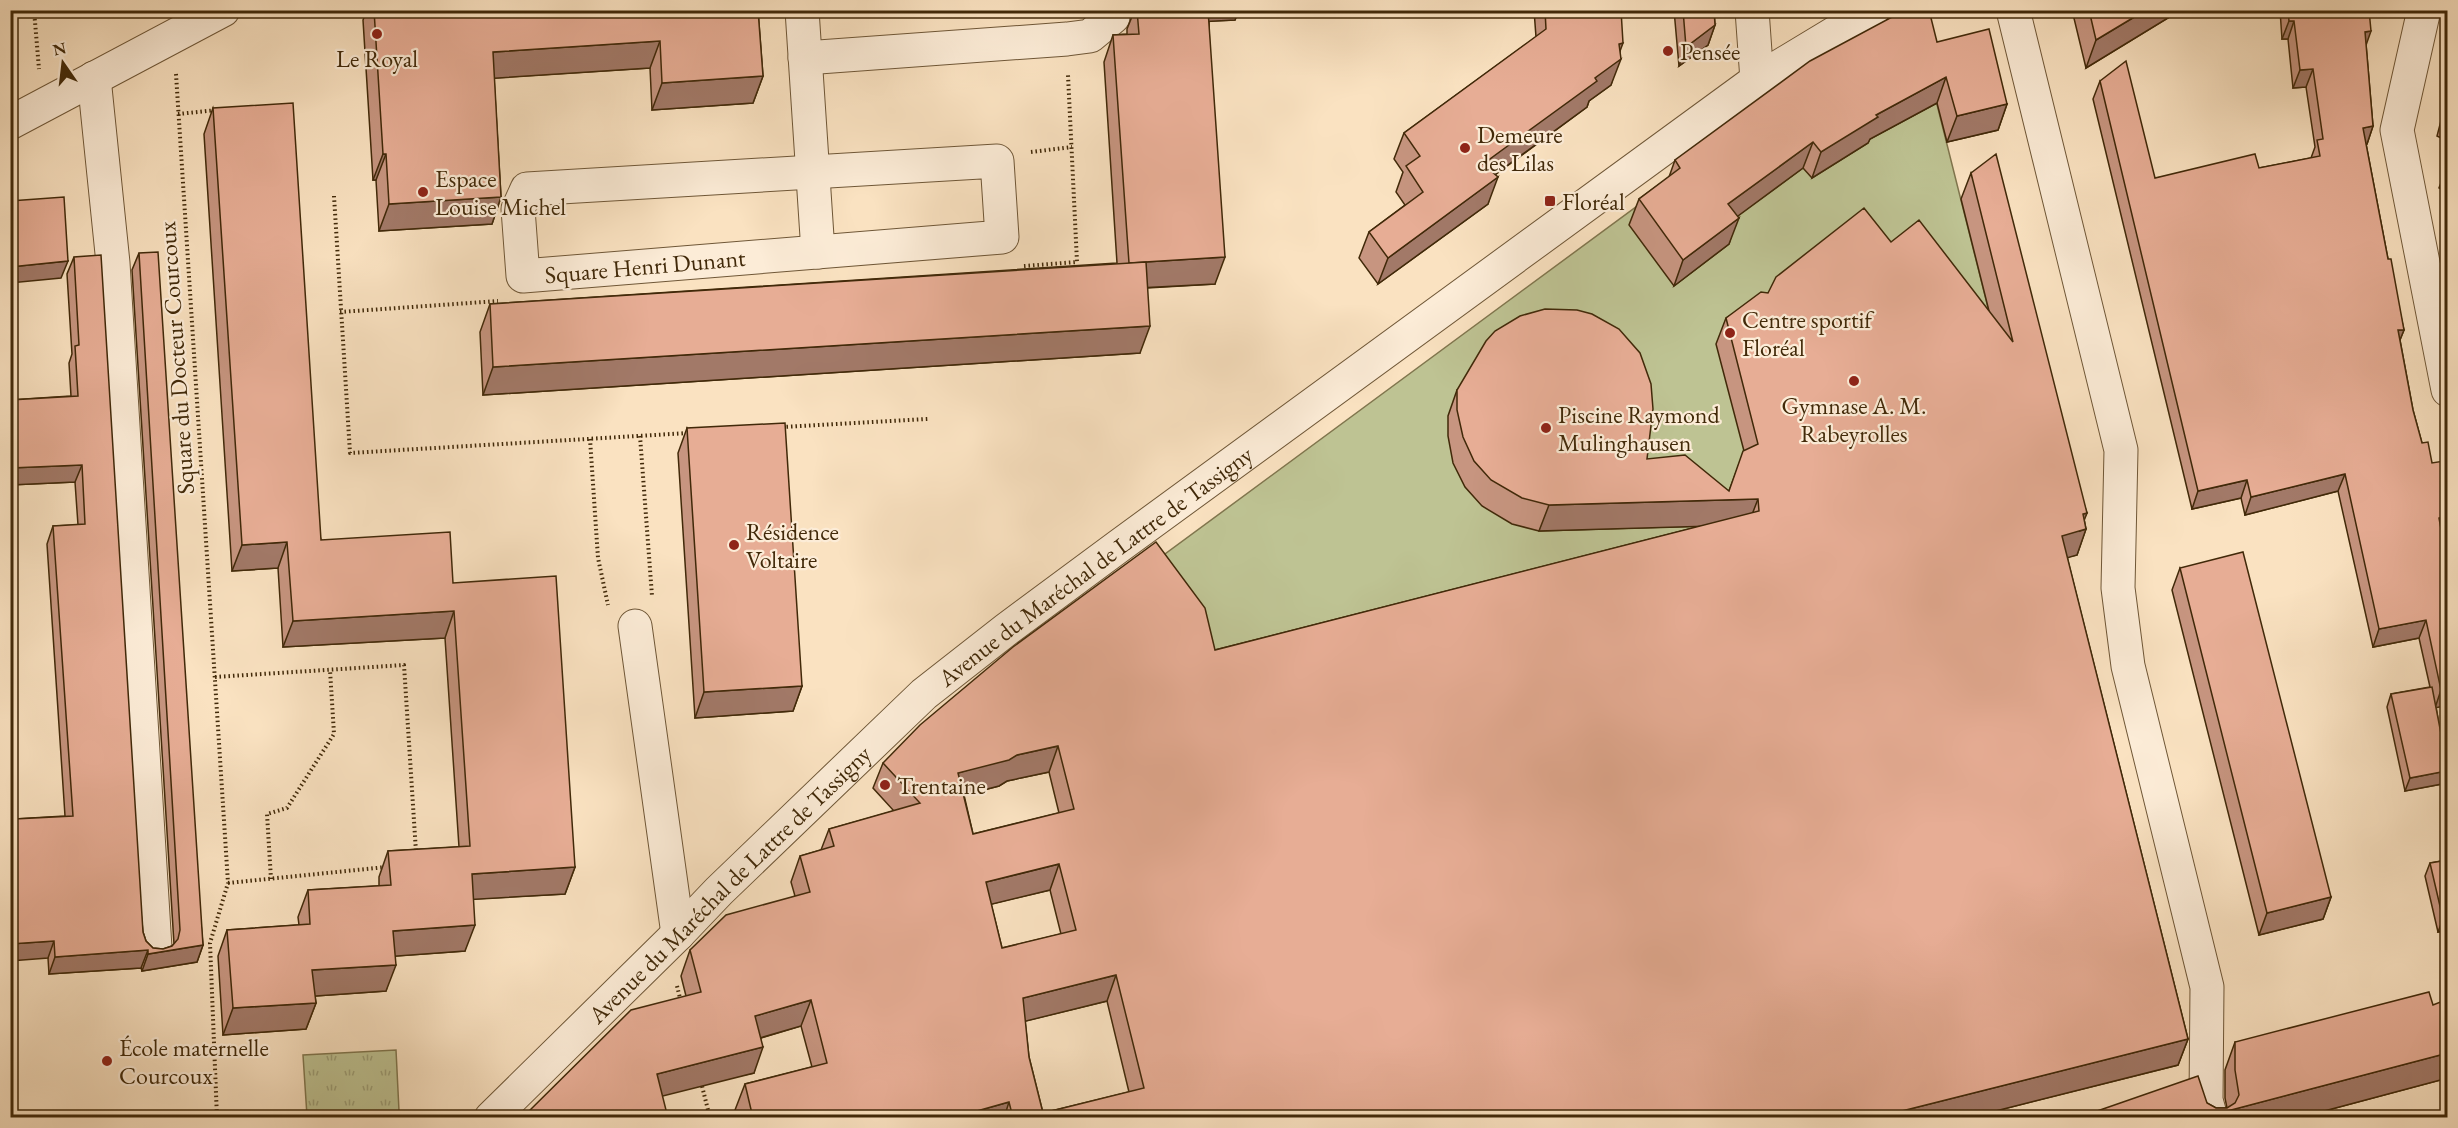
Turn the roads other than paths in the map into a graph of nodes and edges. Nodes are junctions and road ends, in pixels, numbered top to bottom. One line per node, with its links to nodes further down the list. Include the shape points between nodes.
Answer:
1 (223, 10): 9 (street)
2 (802, 10): 8 (street)
3 (1113, 10): 8 (street, via 1113,17 1090,36)
4 (1752, 10): 10 (street)
5 (1873, 10): 10 (street, Avenue du Maréchal de Lattre de Tassigny)
6 (2013, 10): 19 (street, via 2121,450 2118,588 2128,666 2207,987 2206,1100)
7 (2424, 10): 14 (street, via 2397,130)
8 (805, 58): 12 (street)
9 (94, 78): 11 (street); 17 (street, via 113,262)
10 (1757, 80): 16 (street, Avenue du Maréchal de Lattre de Tassigny, via 1100,560 924,694)
11 (10, 123)
12 (812, 173): 13 (street); 13 (street, Square Henri Dunant, via 997,161 998,172 1002,237); 13 (street, Square Henri Dunant, via 527,189 518,209 523,276)
13 (818, 252)
14 (2448, 390)
15 (635, 626): 16 (street)
16 (678, 934): 18 (street, Avenue du Maréchal de Lattre de Tassigny)
17 (155, 948)
18 (491, 1118)
19 (2211, 1118)

